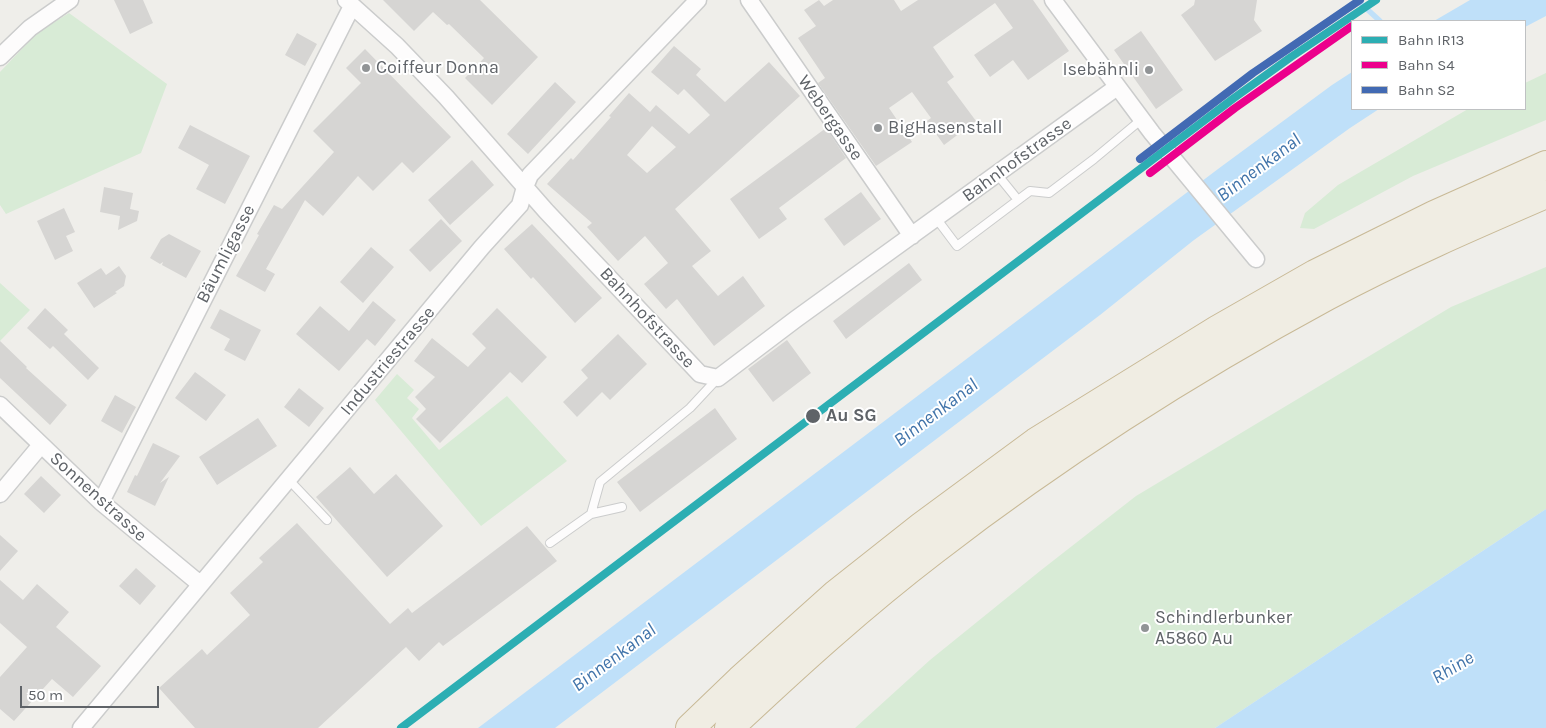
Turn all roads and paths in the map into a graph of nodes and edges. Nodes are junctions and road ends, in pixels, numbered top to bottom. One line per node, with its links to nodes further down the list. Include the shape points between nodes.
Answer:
1 (70, 0): 6 (street, via 30,28)
2 (698, 0): 11 (street, Industriestrasse, via 530,175)
3 (749, 0): 15 (street, Webergasse)
4 (1053, 0): 7 (street)
5 (352, 2): 11 (street, Bahnhofstrasse, via 446,97); 22 (street, Bäumligasse)
6 (0, 58)
7 (1117, 87): 8 (street); 10 (street, Bahnhofstrasse)
8 (1142, 120): 13 (lane, via 1049,193 1030,191); 16 (street)
9 (1546, 165): 29 (highway, via 1434,215 1315,274 1201,339 1036,442 836,594)
10 (997, 174): 13 (lane); 14 (street, Bahnhofstrasse)
11 (525, 186): 17 (street, Bahnhofstrasse, via 700,374); 20 (street, Industriestrasse, via 520,205)
12 (1546, 194): 30 (highway, via 1445,238 1328,296 1140,406 1049,466 933,550 851,618)
13 (1018, 200): 14 (lane, via 957,246)
14 (936, 218): 15 (street, Bahnhofstrasse)
15 (912, 236): 17 (street, Bahnhofstrasse)
16 (1256, 259)
17 (718, 378): 24 (lane, via 690,408 600,482)
18 (0, 405): 19 (street, Sonnenstrasse)
19 (41, 445): 21 (street); 22 (street, Sonnenstrasse)
20 (289, 480): 25 (lane); 27 (street, Industriestrasse)
21 (0, 494)
22 (101, 502): 27 (street, Sonnenstrasse)
23 (622, 507): 24 (lane)
24 (591, 514): 26 (lane)
25 (326, 520)
26 (550, 543)
27 (200, 584): 28 (street, Industriestrasse)
28 (81, 728)
29 (690, 728)
30 (729, 728)

